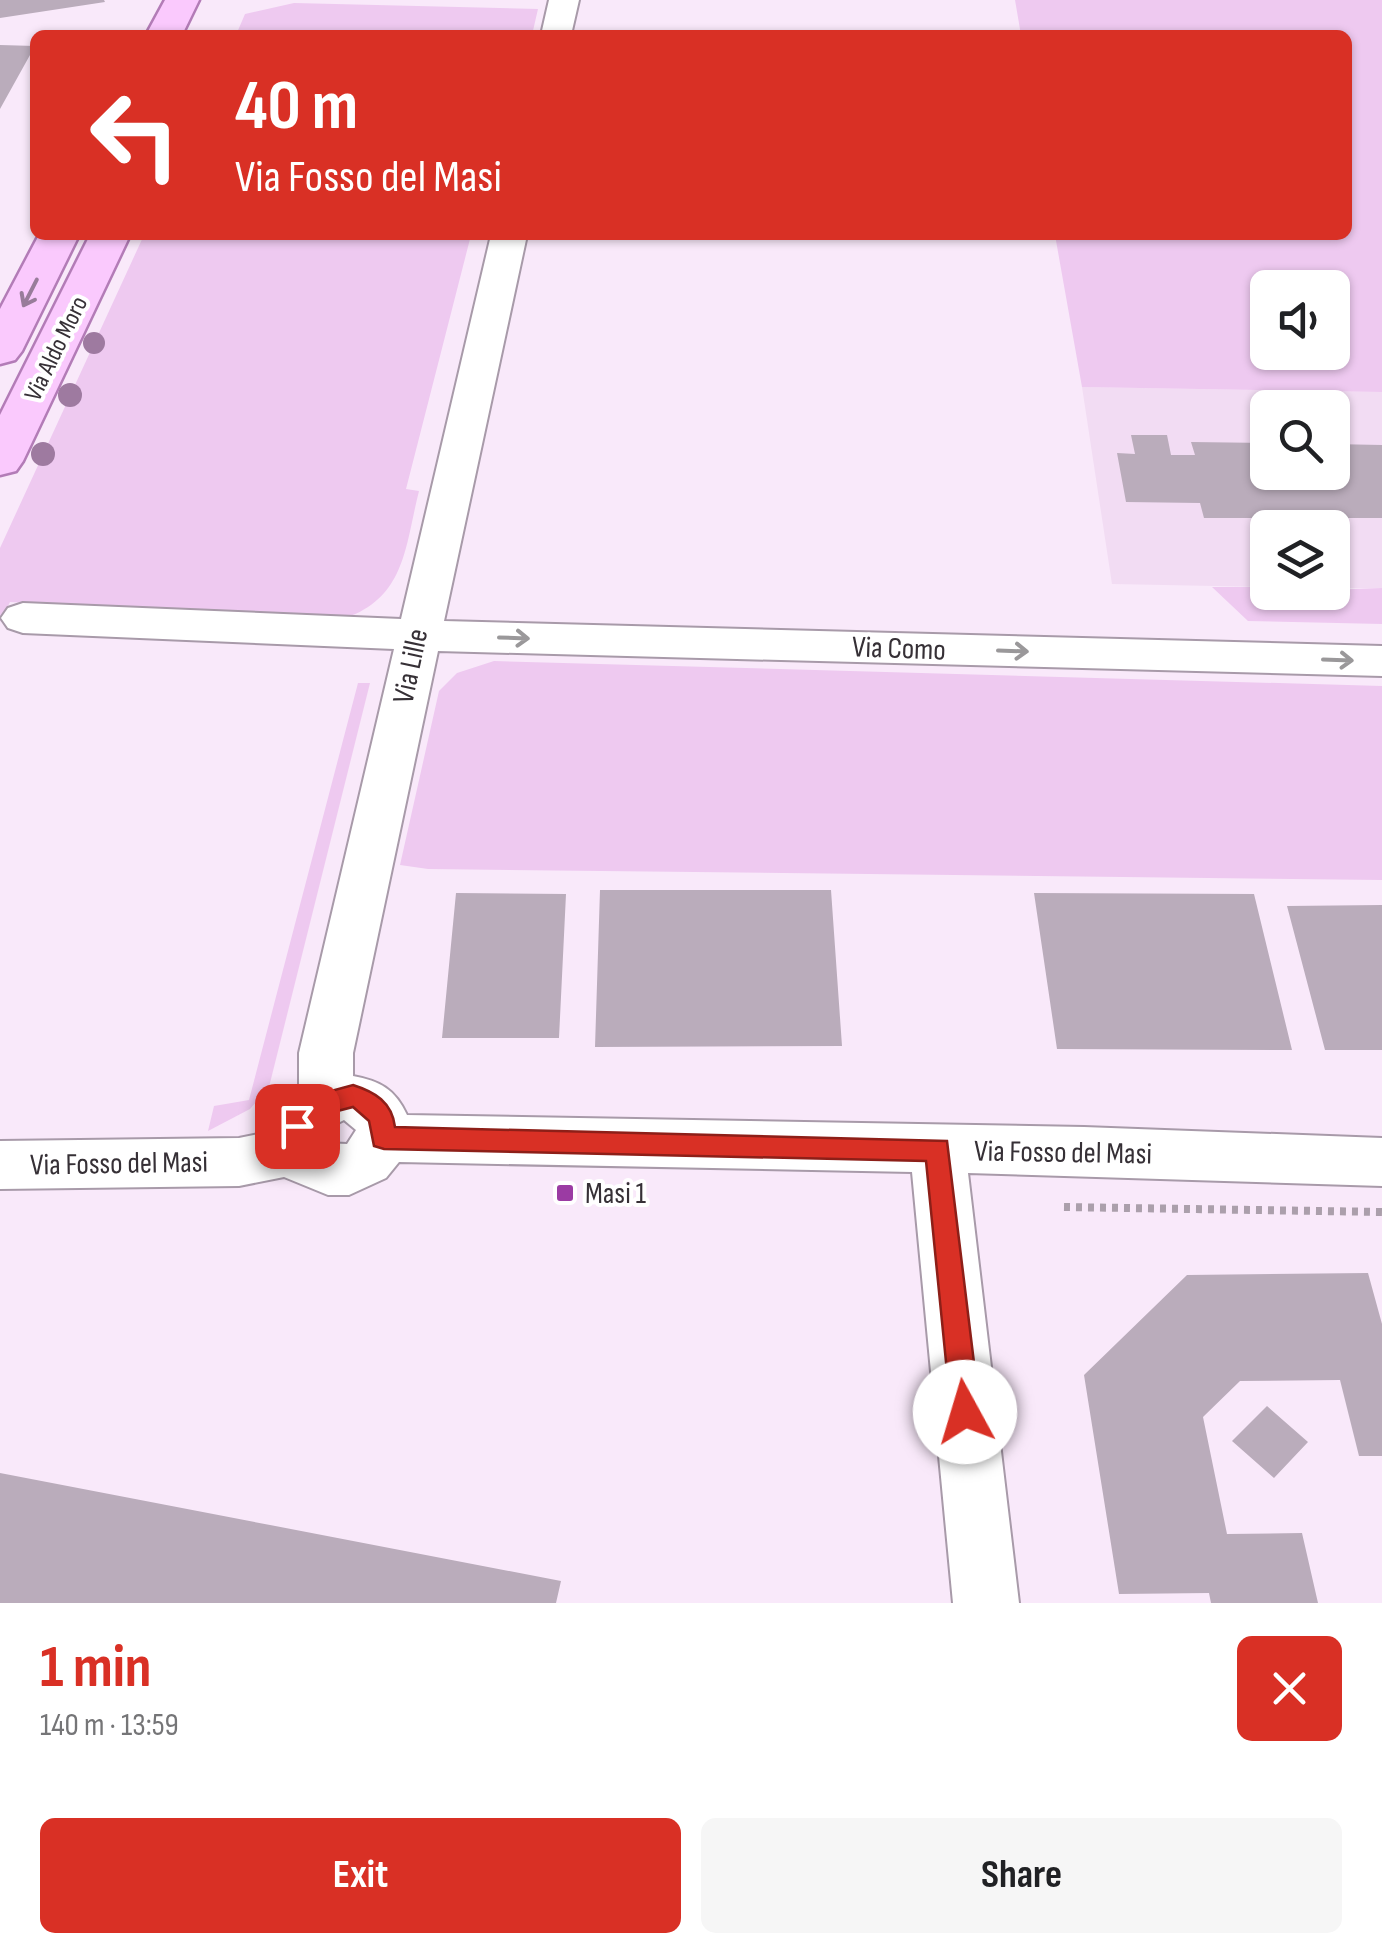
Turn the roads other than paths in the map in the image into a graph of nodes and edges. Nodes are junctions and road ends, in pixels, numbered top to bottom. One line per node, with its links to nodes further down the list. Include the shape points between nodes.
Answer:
1 (182, 0): 3 (main road)
2 (564, 0): 4 (street)
3 (167, 30)
4 (557, 30)
5 (56, 240): 8 (main road, Via Aldo Moro, one-way to 8)
6 (108, 240): 9 (main road, Via Aldo Moro)
7 (508, 240): 11 (street, Via Lille)
8 (0, 351)
9 (0, 461)
10 (23, 618): 11 (street, Via Como)
11 (416, 635): 12 (street, Via Como, one-way to 12); 13 (street, Via Lille, via 326,1053)
12 (1382, 661)
13 (326, 1100): 14 (street, via 365,1100 381,1116); 15 (street, via 304,1115)
14 (384, 1138): 15 (street, via 369,1160 342,1172 314,1168); 16 (street, Via Fosso del Masi)
15 (296, 1150): 18 (street, Via Fosso del Masi, via 239,1162)
16 (938, 1150): 17 (street, Via Fosso del Masi); 19 (street)
17 (1382, 1162)
18 (0, 1164)
19 (986, 1603)

